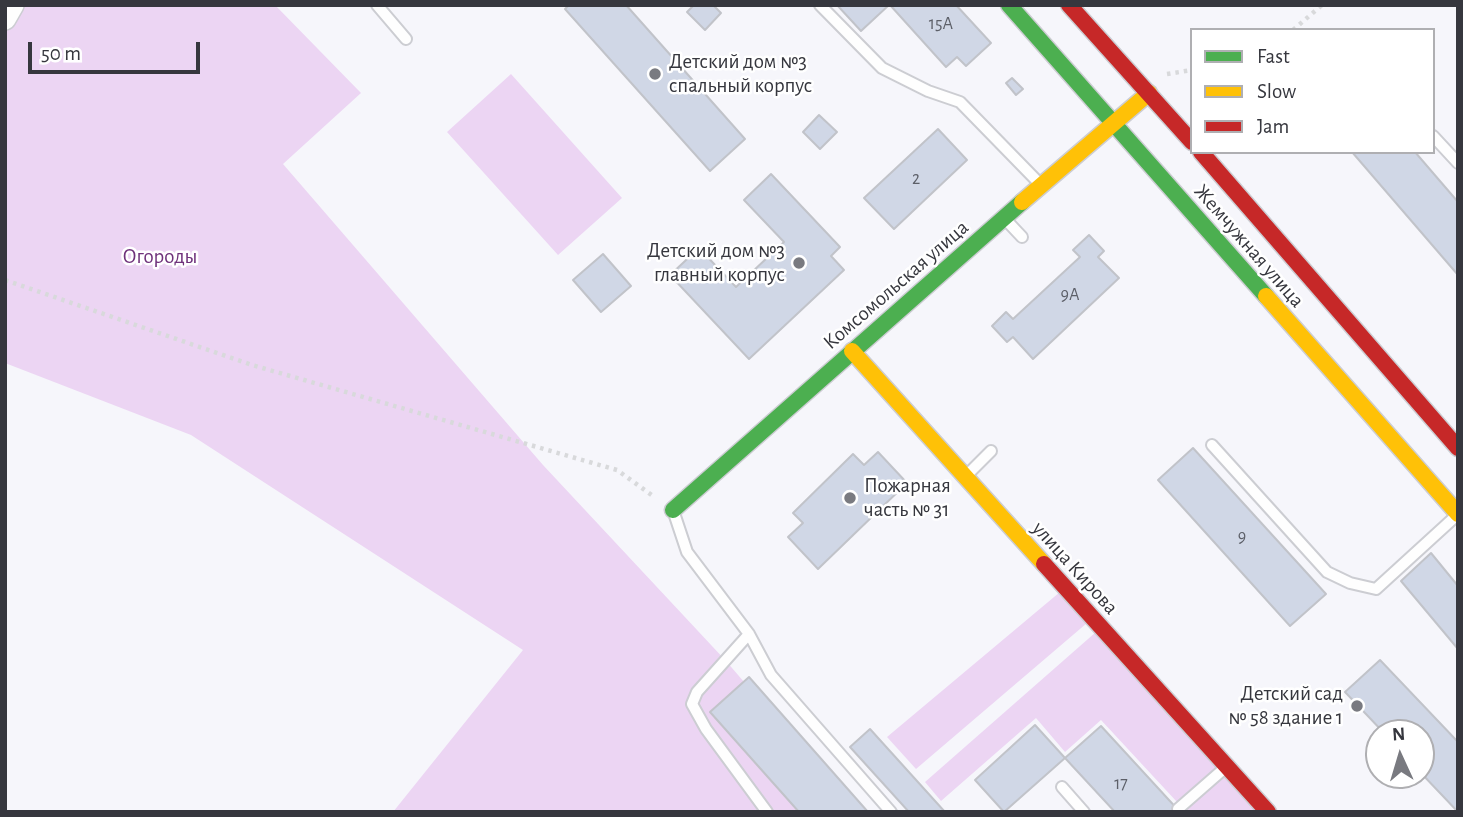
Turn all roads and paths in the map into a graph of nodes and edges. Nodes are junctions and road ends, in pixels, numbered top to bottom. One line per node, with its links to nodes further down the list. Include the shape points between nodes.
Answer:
1 (13, 5): 7 (street)
2 (377, 5): 9 (lane)
3 (820, 5): 16 (lane, via 882,68 928,92 960,102)
4 (1009, 5): 11 (street, Жемчужная улица)
5 (1069, 5): 10 (street)
6 (1322, 5): 8 (path)
7 (5, 19)
8 (1295, 28)
9 (406, 39)
10 (1149, 93): 11 (street, Комсомольская улица); 13 (street)
11 (1113, 123): 16 (street, Комсомольская улица); 26 (street, Жемчужная улица)
12 (1435, 137): 15 (lane)
13 (1190, 140)
14 (1203, 154): 22 (street, Жемчужная улица)
15 (1458, 163)
16 (1041, 185): 17 (street, Комсомольская улица)
17 (1004, 218): 18 (lane); 20 (street, Комсомольская улица)
18 (1022, 237)
19 (5, 280): 25 (path, via 252,365 617,470)
20 (852, 351): 24 (street, улица Кирова); 25 (street, Комсомольская улица)
21 (1212, 445): 26 (lane, via 1327,572 1350,583 1376,589)
22 (1458, 448)
23 (991, 452): 24 (lane)
24 (965, 477): 28 (street, улица Кирова)
25 (673, 510): 27 (lane, via 687,552)
26 (1458, 514)
27 (749, 634): 31 (lane, via 697,692 692,704); 32 (lane, via 778,684)
28 (1226, 767): 30 (lane); 34 (street, улица Кирова)
29 (1062, 787): 33 (lane)
30 (1178, 809)
31 (767, 812)
32 (891, 812)
33 (1084, 812)
34 (1268, 812)

